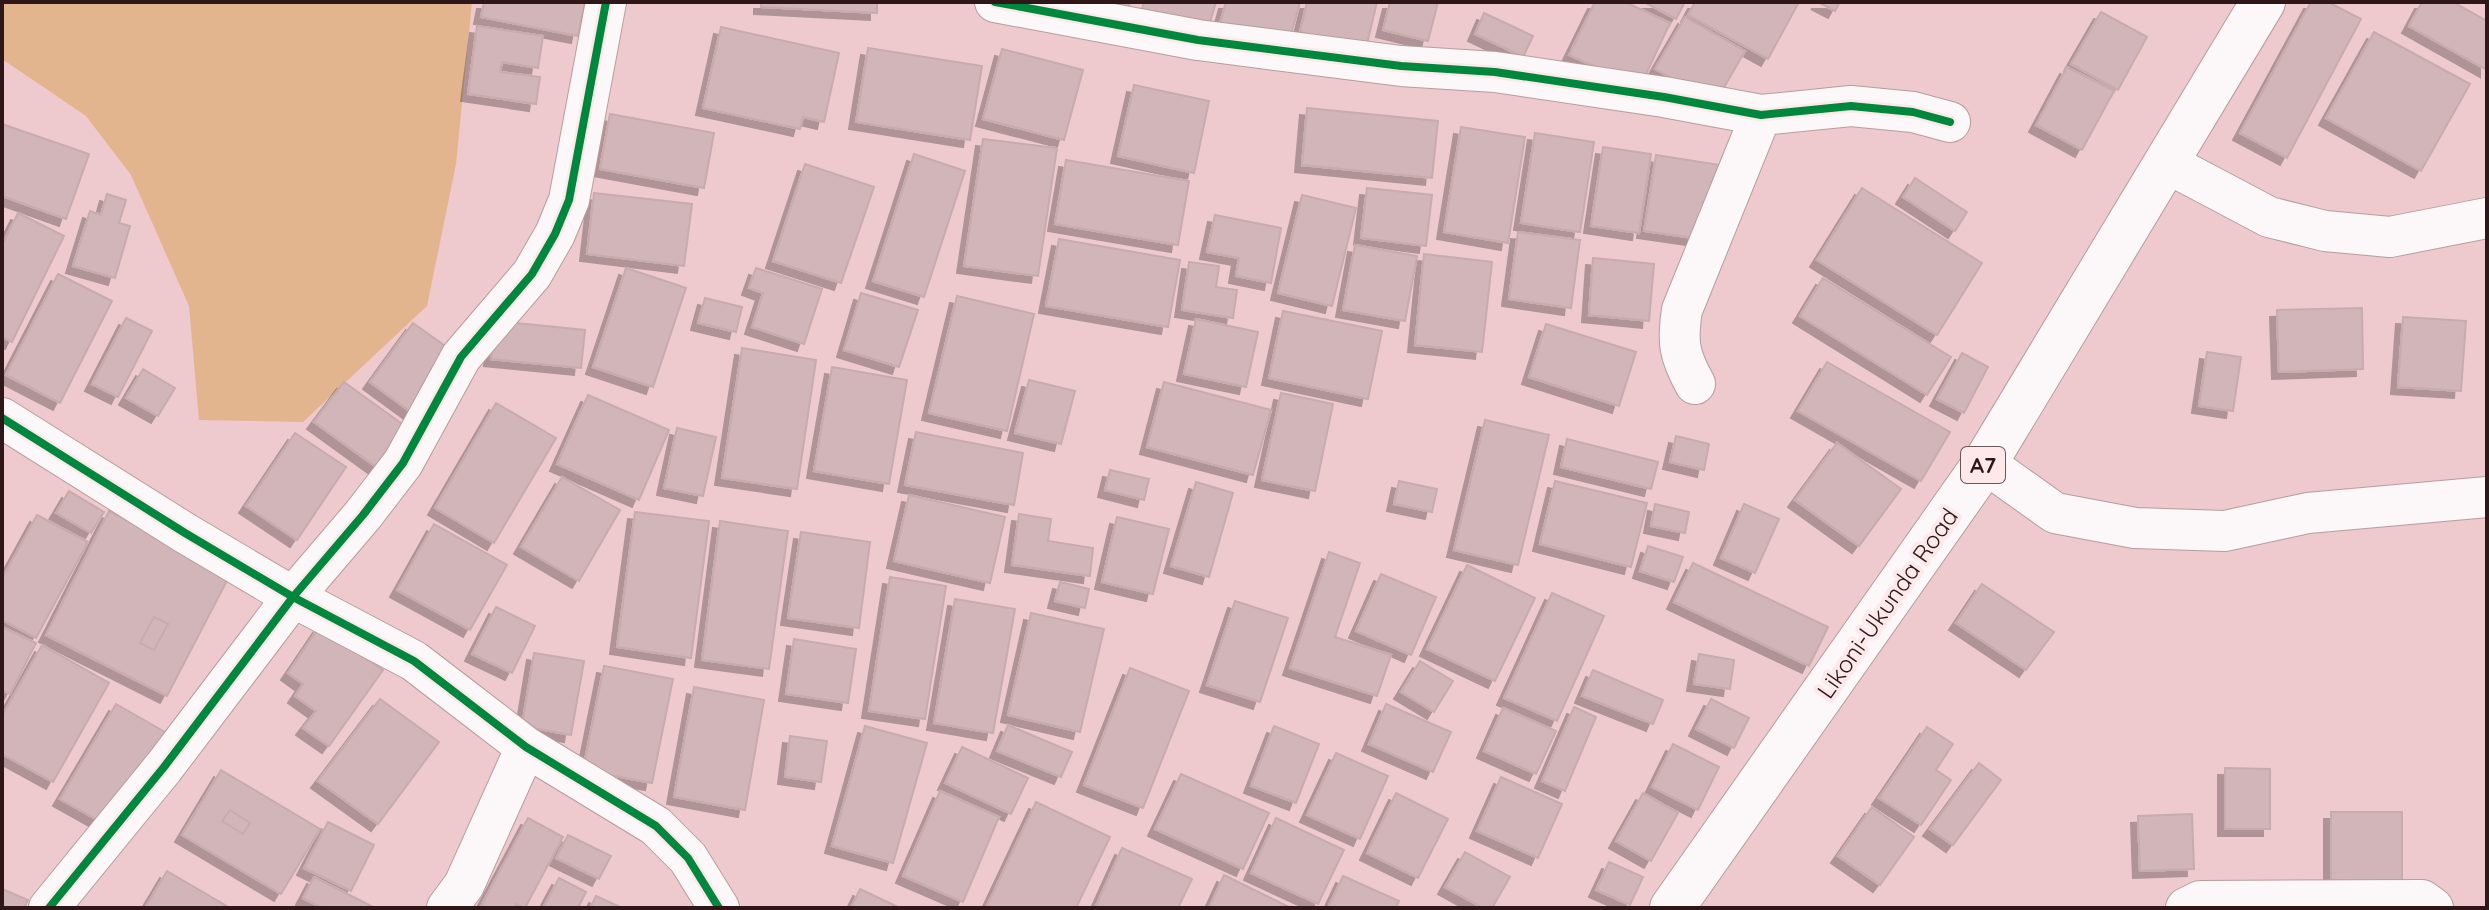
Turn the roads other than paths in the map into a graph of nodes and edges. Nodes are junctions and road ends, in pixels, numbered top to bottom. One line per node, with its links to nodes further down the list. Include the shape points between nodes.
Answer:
1 (606, 2): 12 (street, via 569,200 555,234 532,274 461,357 403,463)
2 (995, 2): 4 (street, via 1198,40 1509,74)
3 (2263, 2): 6 (highway, Likoni-Ukunda Road / A7)
4 (1761, 115): 5 (street, via 1851,106); 8 (street, via 1682,310 1678,340)
5 (1950, 122)
6 (2165, 162): 7 (street, via 2269,217 2325,231 2390,237); 10 (highway, Likoni-Ukunda Road / A7)
7 (2487, 218)
8 (1695, 384)
9 (2, 418): 12 (street)
10 (1985, 463): 11 (street, via 2055,513 2135,528 2225,531 2308,513); 17 (highway, Likoni-Ukunda Road / A7)
11 (2487, 497)
12 (293, 597): 13 (street, via 414,661); 14 (street)
13 (526, 747): 15 (street, via 464,885); 16 (street, via 656,826 688,858)
14 (49, 908)
15 (447, 908)
16 (719, 908)
17 (1672, 908)
18 (2186, 908): 19 (street, via 2200,901 2406,900 2422,900)
19 (2433, 908)

